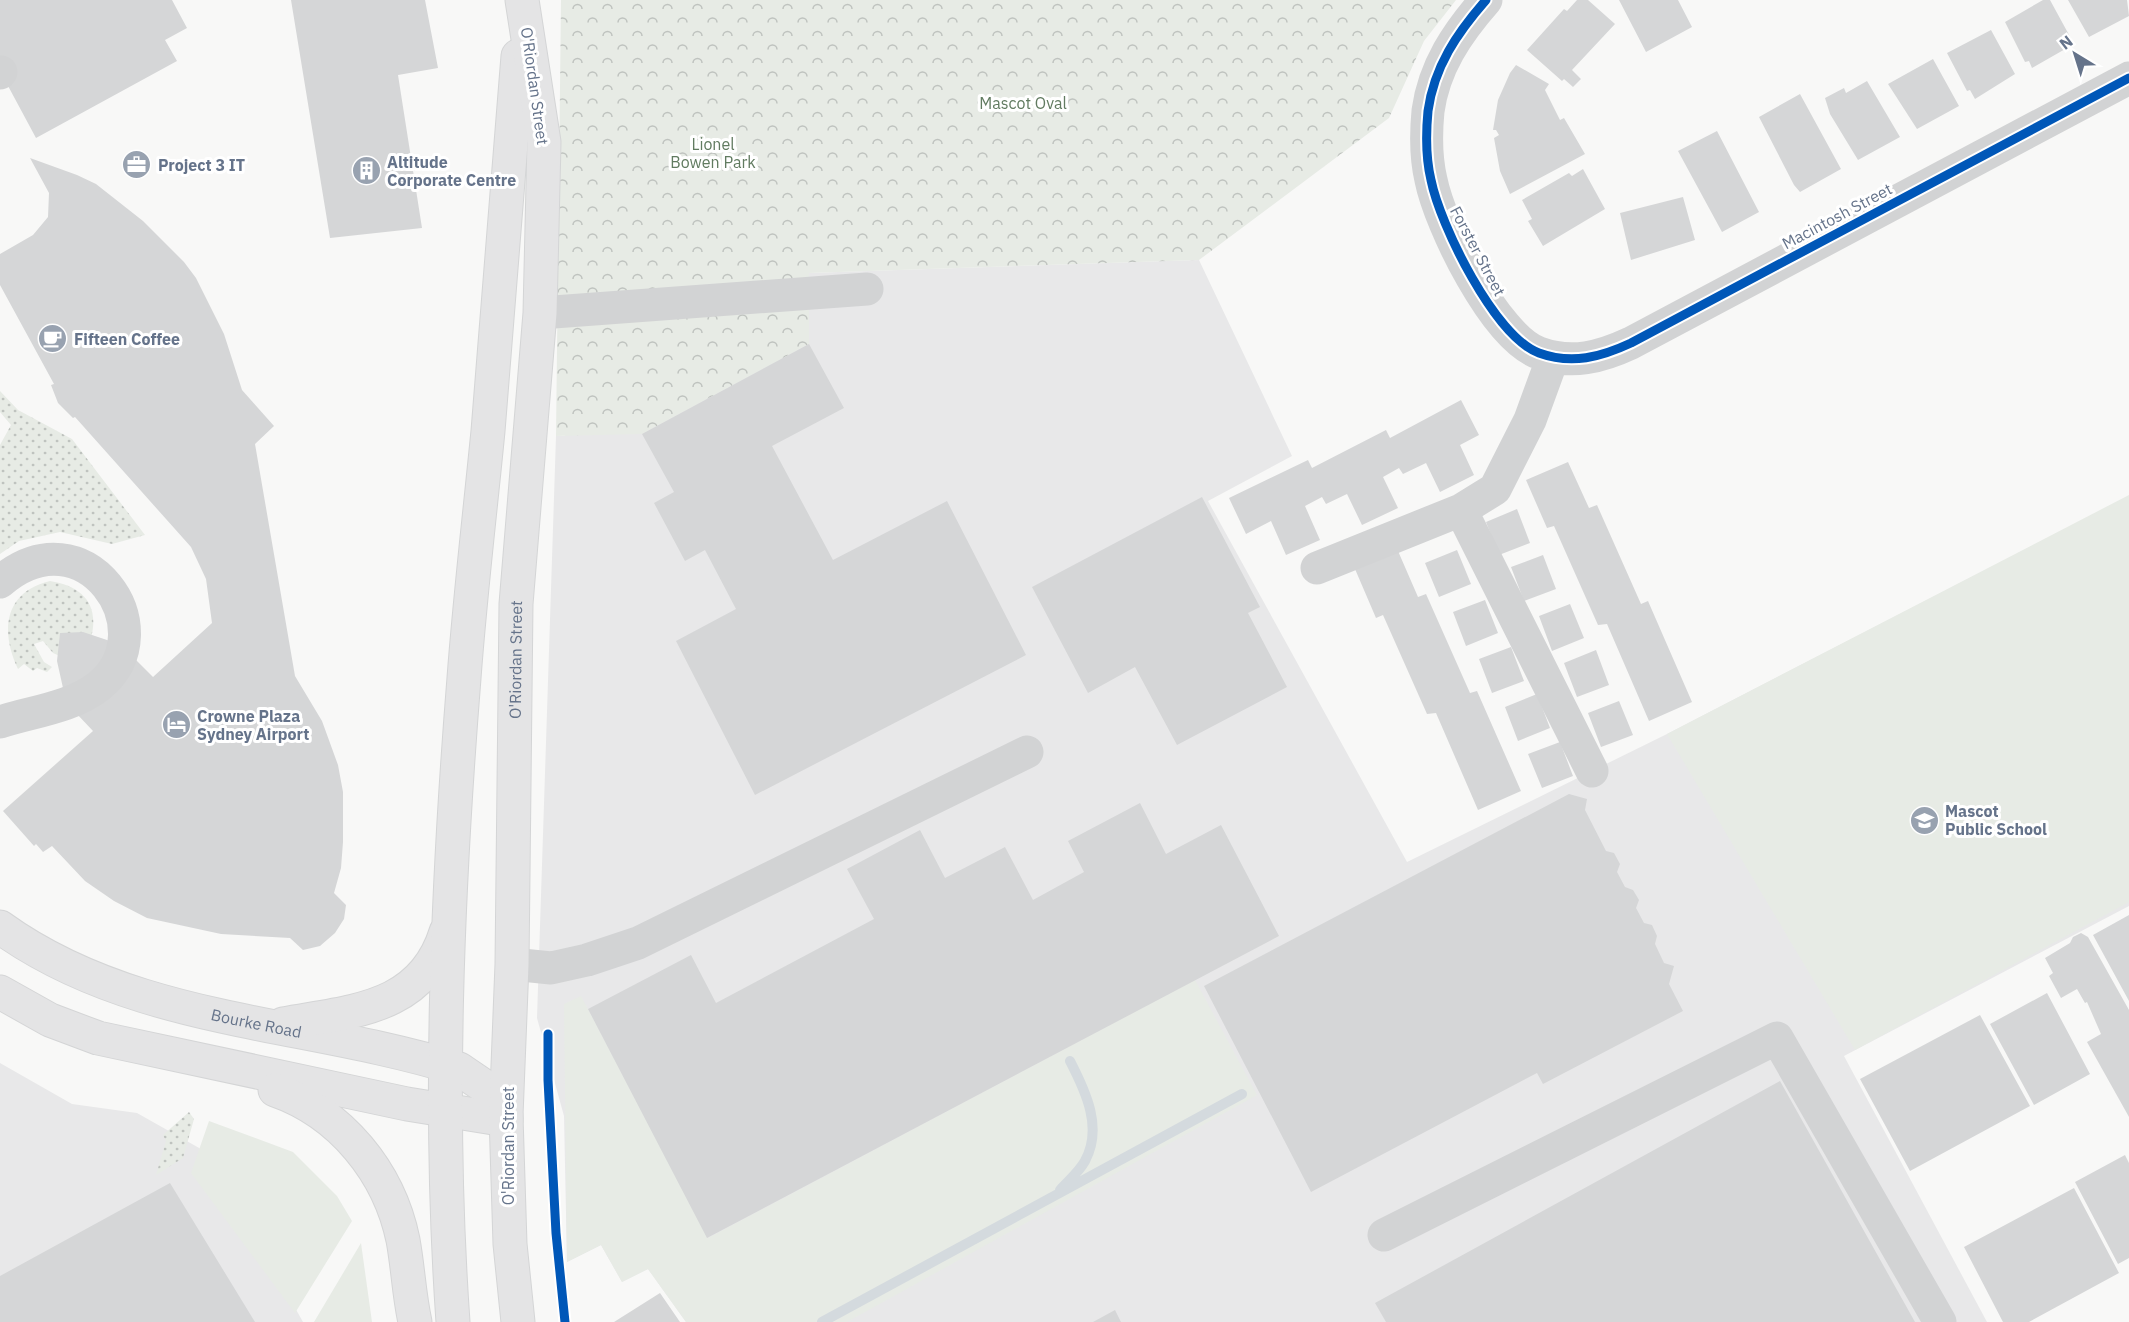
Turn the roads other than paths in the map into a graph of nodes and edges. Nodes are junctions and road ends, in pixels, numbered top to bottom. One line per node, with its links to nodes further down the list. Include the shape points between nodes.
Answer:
1 (522, 0): 5 (main road, O'Riordan Street, via 544,142); 13 (main road, O'Riordan Street, via 464,679)
2 (1486, 0): 6 (street, Forster Street, via 1459,31 1438,72 1428,111 1430,178 1442,218 1495,314 1514,338)
3 (2129, 78): 6 (street, Macintosh Street, via 1631,344 1602,357)
4 (867, 289): 5 (street)
5 (540, 313): 15 (main road, O'Riordan Street, via 516,604)
6 (1553, 357): 7 (street, via 1530,420 1495,489)
7 (1461, 510): 8 (street); 12 (street)
8 (1317, 568)
9 (0, 582): 10 (street, via 14,569 36,561 59,559 82,565 102,578 116,597 123,620 123,644 114,667 99,686 78,698)
10 (0, 723)
11 (1027, 752): 15 (street, via 638,943 551,968)
12 (1592, 771)
13 (452, 903): 17 (main road, via 437,955 407,991 374,1006); 19 (main road, O'Riordan Street)
14 (0, 927): 17 (main road, Bourke Road, via 26,946 132,993)
15 (512, 964): 21 (main road, O'Riordan Street)
16 (0, 992): 18 (main road, via 50,1020)
17 (270, 1027): 19 (main road, Bourke Road)
18 (98, 1038): 20 (main road); 23 (main road, via 281,1092 312,1106 337,1125 368,1161 389,1196 403,1241)
19 (447, 1065): 20 (main road, O'Riordan Street); 21 (main road, Bourke Road, via 484,1086)
20 (447, 1111): 21 (main road); 24 (main road, O'Riordan Street, via 447,1233)
21 (506, 1118): 25 (main road, O'Riordan Street, via 510,1244)
22 (1384, 1235): 26 (street, via 1778,1038)
23 (415, 1322)
24 (453, 1322)
25 (518, 1322)
26 (1940, 1322)

